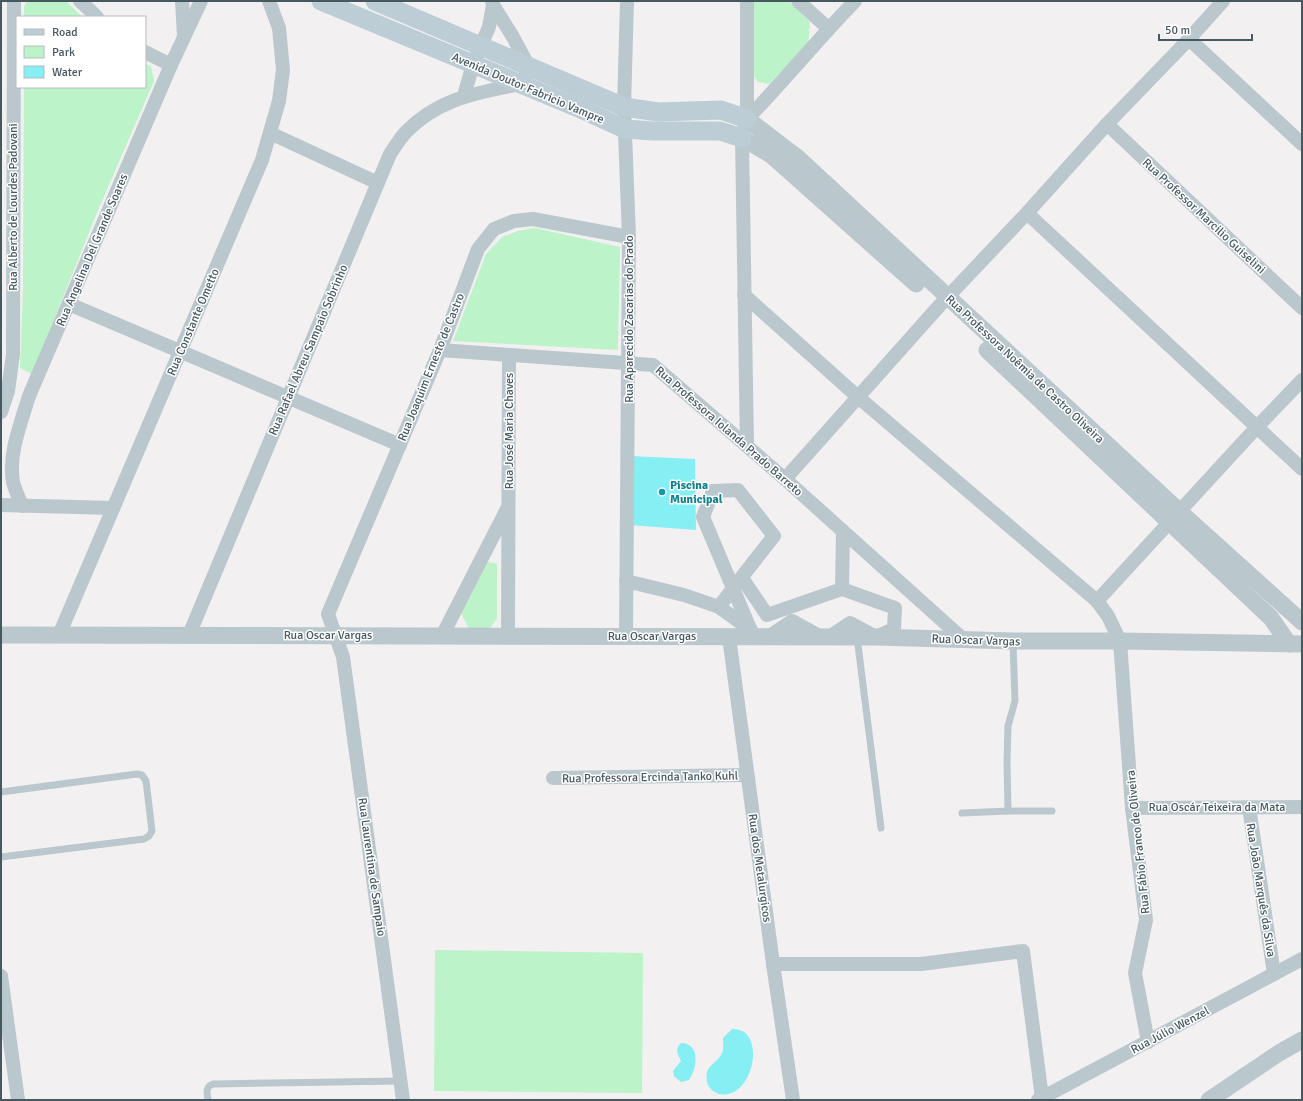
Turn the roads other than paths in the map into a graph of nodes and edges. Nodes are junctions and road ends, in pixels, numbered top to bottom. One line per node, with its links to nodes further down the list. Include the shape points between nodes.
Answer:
1 (14, 1): 44 (street, Rua Alberto de Lourdes Padovani, via 13,354)
2 (80, 1): 14 (street)
3 (182, 1): 16 (street)
4 (201, 1): 16 (street, Rua Angelina Del Grande Soares)
5 (269, 1): 29 (street, Rua Constante Ometto, via 280,28 283,70 279,101)
6 (321, 1): 20 (main road, Avenida Doutor Fabricio Vampre)
7 (375, 1): 18 (main road, Avenida Doutor Fabricio Vampre)
8 (627, 1): 25 (street, Rua Aparecido Zacarias do Prado)
9 (747, 1): 26 (street)
10 (798, 1): 15 (street)
11 (855, 1): 15 (street)
12 (1224, 1): 17 (street)
13 (492, 3): 18 (street, via 489,27); 22 (street)
14 (96, 16)
15 (828, 28): 26 (street, via 775,91)
16 (184, 36): 21 (street, Rua Angelina Del Grande Soares)
17 (1189, 39): 27 (street); 31 (street)
18 (481, 46): 20 (street); 22 (main road, Avenida Doutor Fabricio Vampre)
19 (146, 52): 21 (street)
20 (473, 64): 23 (main road, Avenida Doutor Fabricio Vampre); 24 (street)
21 (171, 65): 37 (street, Rua Angelina Del Grande Soares)
22 (529, 67): 23 (street); 25 (main road, Avenida Doutor Fabricio Vampre)
23 (521, 84): 24 (street, Rua Rafael Abreu Sampaio Sobrinho); 28 (main road, Avenida Doutor Fabricio Vampre)
24 (464, 96): 32 (street, Rua Rafael Abreu Sampaio Sobrinho, via 429,113 406,132 390,154)
25 (624, 107): 26 (main road, Avenida Doutor Fabricio Vampre, via 658,112 721,110); 28 (street, Rua Aparecido Zacarias do Prado)
26 (747, 119): 30 (street); 36 (street, Rua Professora Noêmia de Castro Oliveira, via 798,158)
27 (1107, 124): 33 (street); 38 (street, Rua Professor Marcilio Guiselini)
28 (625, 129): 30 (main road, Avenida Doutor Fabricio Vampre, via 720,131); 34 (street, Rua Aparecido Zacarias do Prado)
29 (270, 133): 32 (street); 40 (street, Rua Constante Ometto, via 262,160)
30 (742, 138): 35 (street); 36 (street, Rua Professora Noêmia de Castro Oliveira, via 771,155)
31 (1302, 144)
32 (378, 183): 46 (street, Rua Rafael Abreu Sampaio Sobrinho)
33 (1027, 213): 36 (street); 49 (street)
34 (630, 236): 39 (street, Rua Joaquim Ernesto de Castro, via 532,219 514,221 494,229 478,249); 42 (street, Rua Aparecido Zacarias do Prado)
35 (744, 295): 47 (street); 51 (street)
36 (944, 301): 47 (street); 58 (street, Rua Professora Noêmia de Castro Oliveira)
37 (69, 304): 40 (street); 45 (street, Rua Angelina Del Grande Soares)
38 (1302, 308)
39 (440, 350): 41 (street, Rua Professora Iolanda Prado Barreto); 50 (street, Rua Joaquim Ernesto de Castro)
40 (180, 351): 46 (street); 57 (street, Rua Constante Ometto)
41 (509, 355): 42 (street, Rua Professora Iolanda Prado Barreto); 56 (street, Rua José Maria Chaves)
42 (628, 363): 51 (street, Rua Professora Iolanda Prado Barreto, via 654,365); 61 (street, Rua Aparecido Zacarias do Prado)
43 (1302, 380): 49 (street)
44 (8, 391): 45 (street); 48 (street, Rua Alberto de Lourdes Padovani)
45 (29, 396): 55 (street, Rua Angelina Del Grande Soares, via 12,464 14,483)
46 (288, 397): 50 (street); 69 (street, Rua Rafael Abreu Sampaio Sobrinho)
47 (858, 397): 53 (street); 64 (street)
48 (1, 412)
49 (1257, 427): 52 (street); 58 (street)
50 (400, 444): 70 (street, Rua Joaquim Ernesto de Castro, via 328,614)
51 (747, 446): 53 (street, Rua Professora Iolanda Prado Barreto)
52 (1302, 469)
53 (785, 479): 59 (street, Rua Professora Iolanda Prado Barreto)
54 (1, 505): 55 (street)
55 (22, 506): 57 (street)
56 (508, 507): 72 (street, Rua José Maria Chaves); 73 (street, Rua José Maria Chaves)
57 (113, 508): 68 (street, Rua Constante Ometto)
58 (1174, 517): 64 (street); 66 (street, Rua Professora Noêmia de Castro Oliveira); 82 (street, Rua Professora Noêmia de Castro Oliveira)
59 (843, 531): 63 (street); 79 (street, Rua Professora Iolanda Prado Barreto)
60 (742, 578): 62 (street); 62 (street, via 774,536 738,490 713,491 703,517); 63 (street, via 767,616)
61 (626, 581): 65 (street, via 684,595); 74 (street, Rua Aparecido Zacarias do Prado)
62 (733, 589): 65 (street); 71 (street)
63 (842, 589): 78 (street, via 895,608 894,629)
64 (1097, 601): 81 (street, via 1108,616)
65 (719, 607): 71 (street)
66 (1302, 622)
67 (1, 635): 68 (street, Rua Oscar Vargas)
68 (58, 635): 69 (street, Rua Oscar Vargas)
69 (189, 635): 70 (street, Rua Oscar Vargas)
70 (336, 635): 72 (street, Rua Oscar Vargas); 100 (street, Rua Laurentina de Sampaio, via 344,657)
71 (760, 635): 75 (street, Rua Oscar Vargas); 76 (street, Rua Oscar Vargas)
72 (442, 636): 73 (street, Rua Oscar Vargas)
73 (508, 636): 74 (street, Rua Oscar Vargas)
74 (626, 636): 75 (street, Rua Oscar Vargas)
75 (729, 637): 83 (street, Rua dos Metalurgicos)
76 (825, 637): 77 (street, Rua Oscar Vargas); 78 (street, via 850,623)
77 (857, 637): 78 (street, Rua Oscar Vargas); 92 (lane)
78 (876, 637): 79 (street, Rua Oscar Vargas)
79 (964, 640): 80 (street, Rua Oscar Vargas)
80 (1013, 641): 81 (street, Rua Oscar Vargas); 89 (lane, via 1015,701 1008,726)
81 (1120, 641): 82 (street, Rua Oscar Vargas); 88 (street, Rua Fábio Franco de Oliveira)
82 (1296, 644)
83 (747, 775): 84 (street, Rua Professora Ercinda Tanko Kuhl); 95 (street, Rua dos Metalurgicos)
84 (553, 778)
85 (1, 792): 93 (lane, via 142,775 146,781 152,831 144,839)
86 (1248, 807): 87 (street, Rua Oscár Teixeira da Mata); 88 (street, Rua Oscár Teixeira da Mata); 96 (street, Rua João Marquês da Silva)
87 (1302, 807)
88 (1132, 808): 99 (street, Rua Fábio Franco de Oliveira, via 1146,920 1136,973)
89 (1008, 811): 90 (lane); 91 (lane)
90 (1052, 811)
91 (962, 813)
92 (882, 828)
93 (1, 857)
94 (1302, 959): 96 (street, Rua Júlio Wenzel)
95 (773, 964): 101 (street, via 921,964 1023,951); 105 (street, Rua dos Metalurgicos)
96 (1274, 974): 99 (street, Rua Júlio Wenzel)
97 (1, 976): 102 (street)
98 (1302, 1040): 106 (street)
99 (1148, 1042): 101 (street, Rua Júlio Wenzel)
100 (400, 1082): 103 (lane, via 212,1084 207,1088); 104 (street, Rua Laurentina de Sampaio)
101 (1040, 1099)
102 (18, 1100)
103 (208, 1100)
104 (403, 1100)
105 (793, 1100)
106 (1209, 1100)

